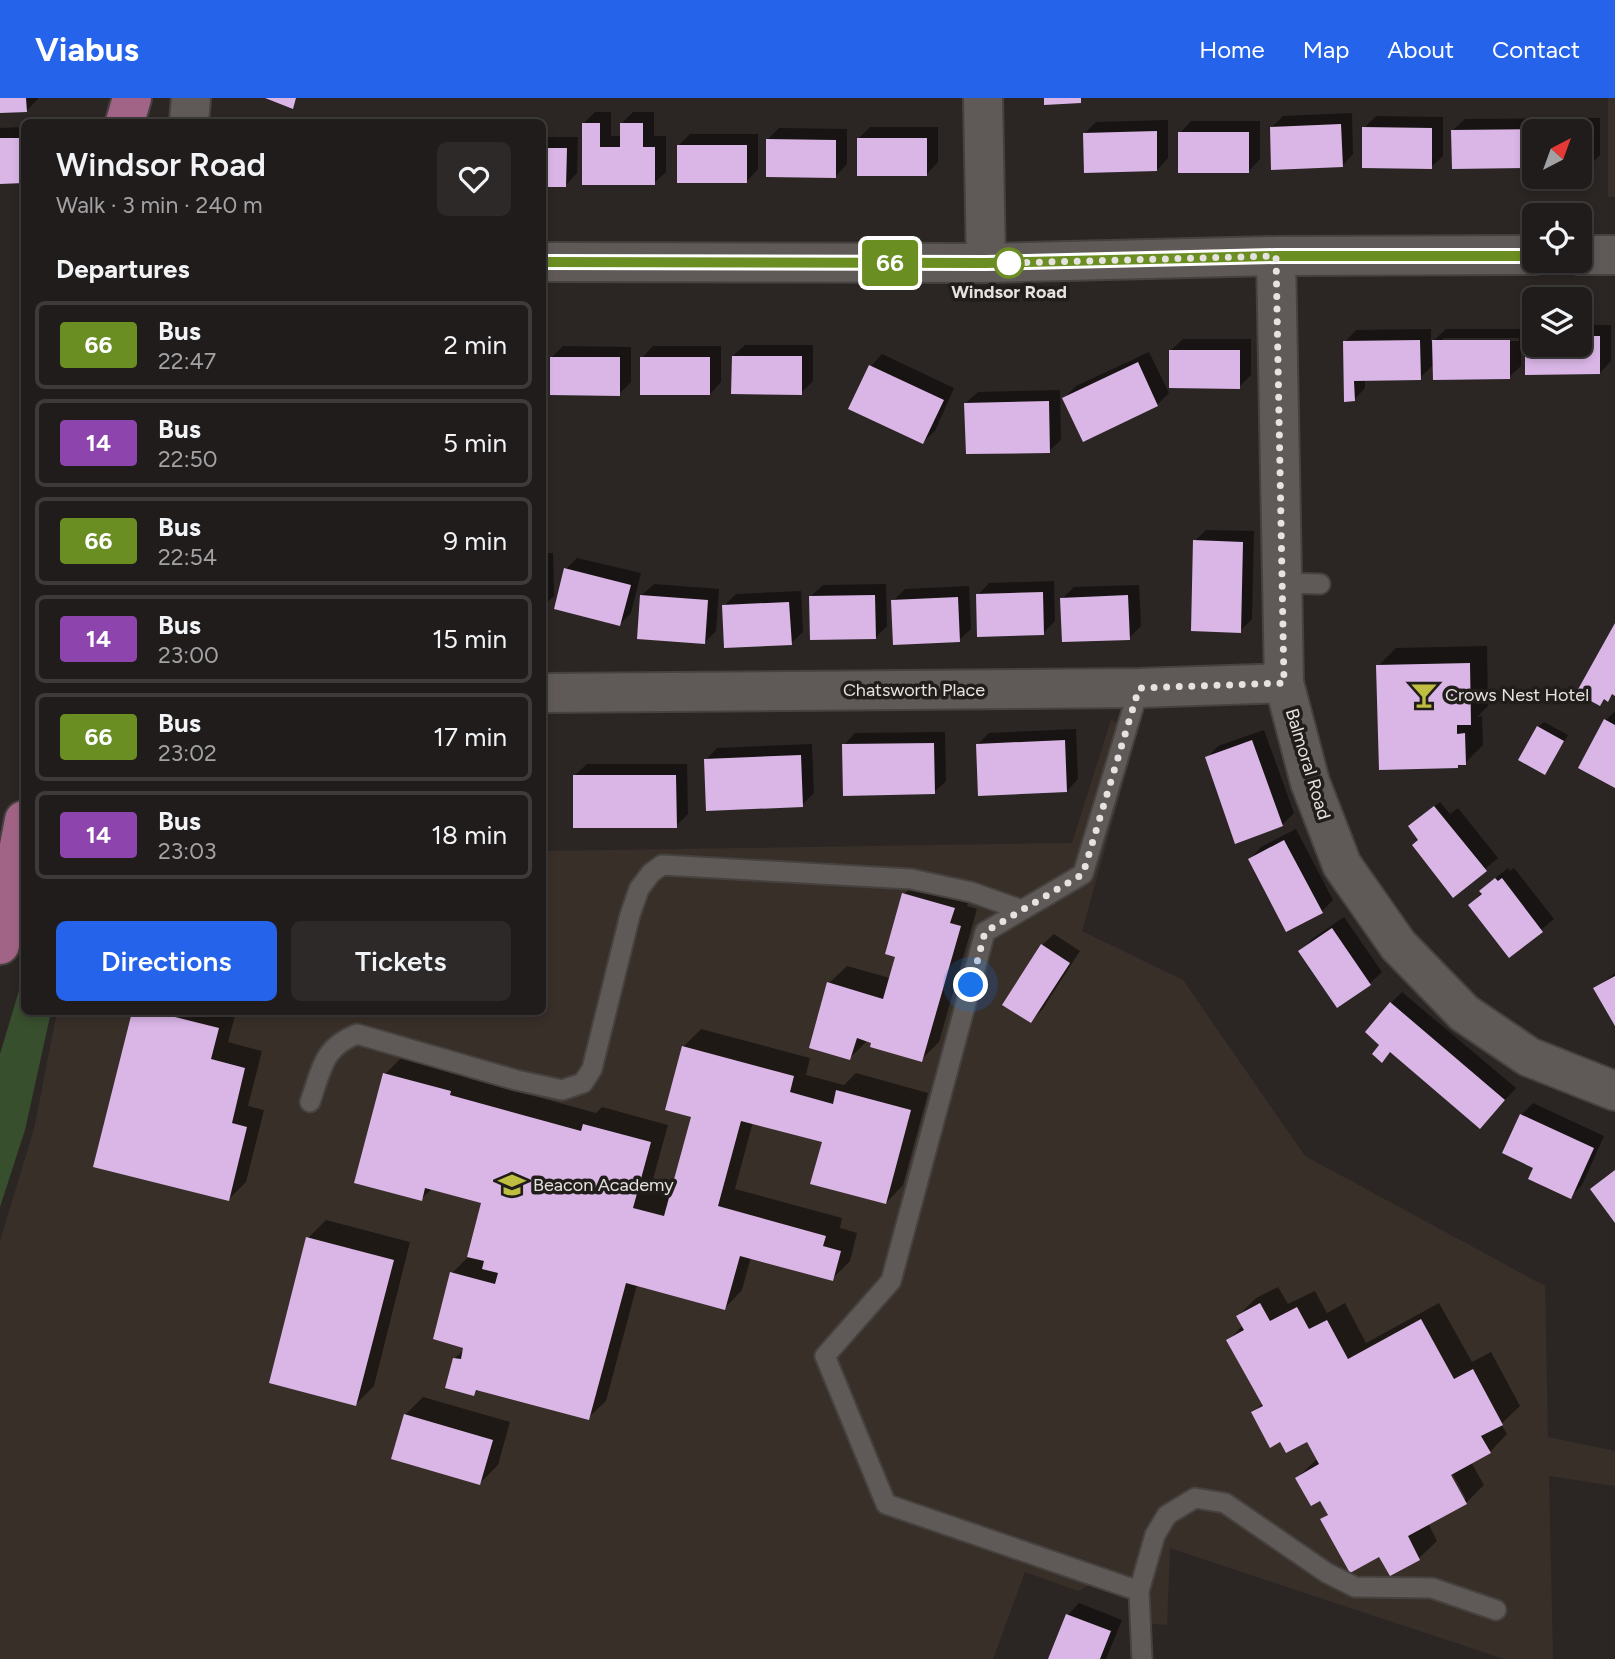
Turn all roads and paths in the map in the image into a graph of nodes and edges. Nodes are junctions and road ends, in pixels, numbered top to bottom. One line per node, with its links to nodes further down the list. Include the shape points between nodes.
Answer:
1 (132, 98): 4 (main road)
2 (191, 98): 5 (street)
3 (983, 98): 11 (street)
4 (126, 119)
5 (189, 119)
6 (1592, 255): 7 (street)
7 (1615, 255)
8 (1276, 256): 9 (street); 11 (street); 12 (street, Balmoral Road, via 1302,584)
9 (1522, 256)
10 (546, 262): 11 (street)
11 (986, 263)
12 (1284, 683): 13 (street, Chatsworth Place); 18 (street, Balmoral Road, via 1310,782 1342,865 1398,945 1474,1020 1529,1057)
13 (1139, 688): 14 (street, Chatsworth Place); 16 (lane, via 1083,874)
14 (546, 693)
15 (21, 836): 17 (main road)
16 (1022, 910): 19 (lane, via 971,892 911,879 662,866 651,873 634,902 592,1069 583,1083 562,1090 357,1034 340,1041 327,1054); 20 (lane, via 985,932 891,1281 825,1356 886,1504)
17 (0, 945)
18 (1615, 1091)
19 (310, 1102)
20 (1139, 1591): 21 (lane, via 1155,1535 1167,1516 1195,1498 1225,1503 1355,1587 1433,1588); 22 (lane)
21 (1496, 1610)
22 (1142, 1659)

